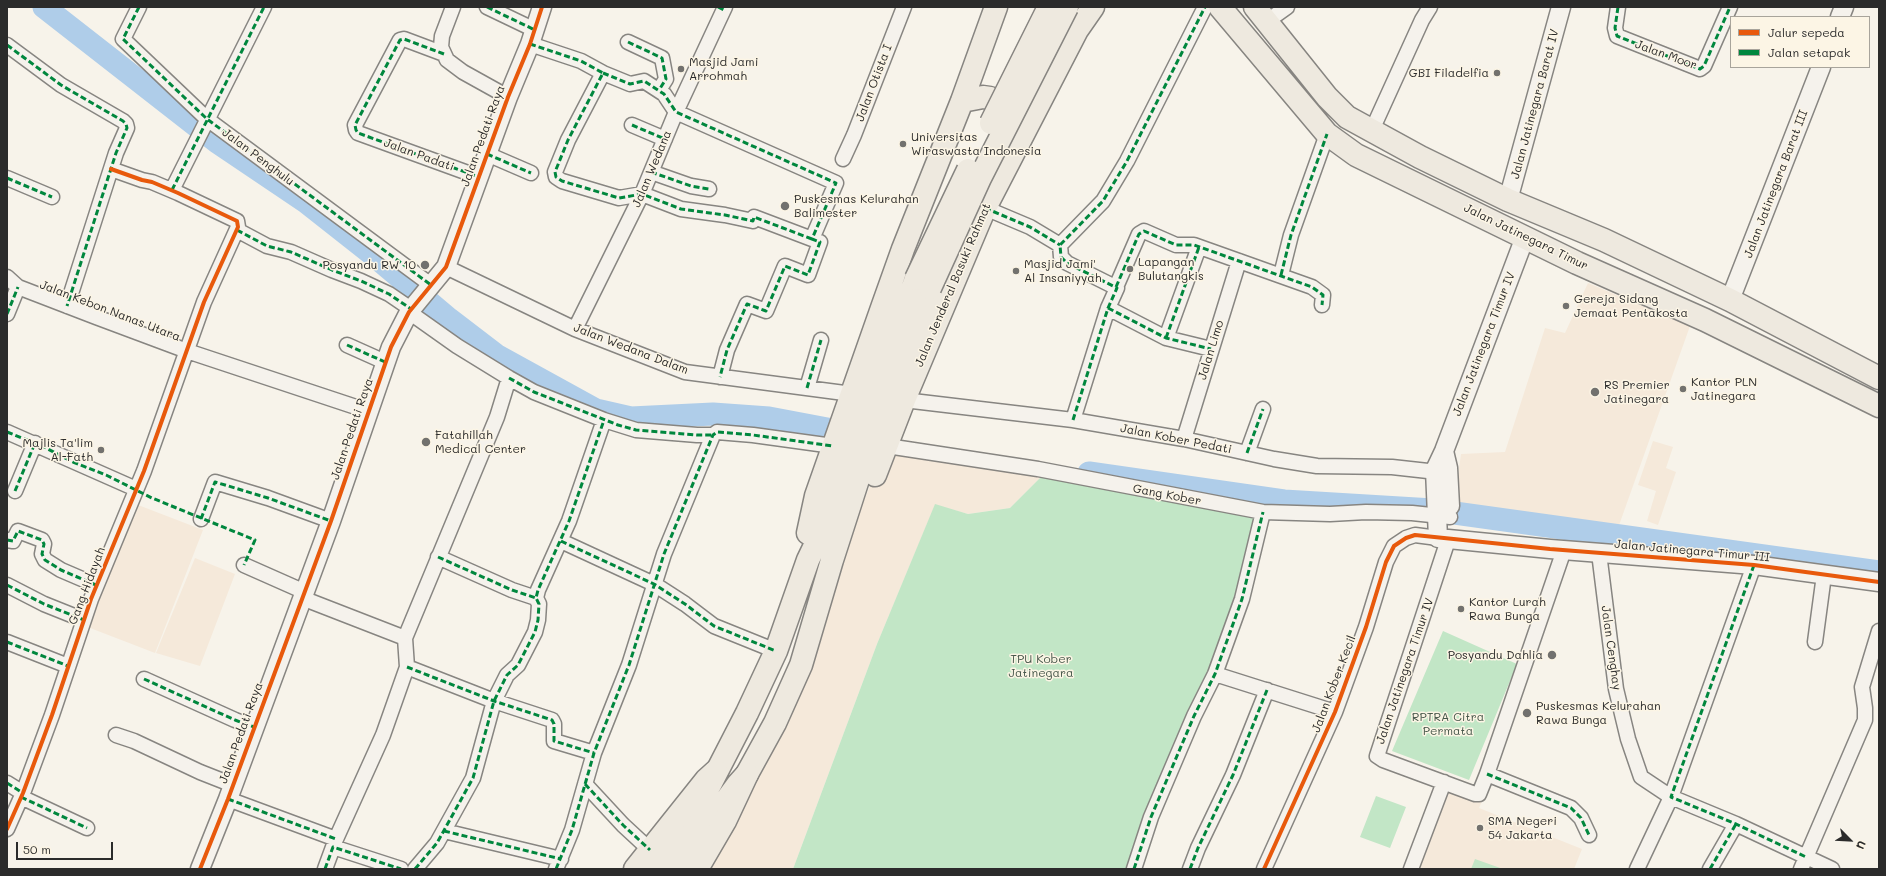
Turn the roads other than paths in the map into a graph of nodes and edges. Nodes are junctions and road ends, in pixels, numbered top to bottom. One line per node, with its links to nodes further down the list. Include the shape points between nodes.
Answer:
1 (139, 7): 31 (street, Jalan Penghulu, via 123,39)
2 (264, 7): 31 (street)
3 (453, 7): 23 (street, via 442,36 441,46)
4 (487, 7): 20 (street)
5 (542, 7): 20 (street, Jalan Pedati Raya)
6 (904, 7): 37 (street, Jalan Otista I)
7 (996, 7): 28 (main road, Jalan Jenderal Basuki Rahmat)
8 (1049, 7): 60 (main road, Jalan Jenderal Basuki Rahmat, bridge, via 966,174)
9 (1067, 7): 60 (main road, Jalan Jenderal Basuki Rahmat, bridge)
10 (1093, 7): 33 (main road, Jalan Jenderal Basuki Rahmat, via 1077,30)
11 (1205, 7): 54 (street, via 1127,160 1103,201)
12 (1220, 7): 34 (main road, Jalan Jatinegara Timur)
13 (1287, 7): 19 (street)
14 (1430, 7): 32 (street)
15 (1561, 7): 49 (street, Jalan Jatinegara Barat IV)
16 (1618, 7): 17 (street, Jalan Moor, via 1615,28 1617,36 1700,69 1704,66)
17 (1730, 7)
18 (722, 8): 29 (street, Jalan Wedana)
19 (1260, 15): 32 (main road, Jalan Jatinegara Timur, via 1326,97 1348,117)
20 (532, 37): 25 (street); 27 (street, Jalan Pedati Raya)
21 (628, 42): 26 (street, via 662,58 666,79)
22 (7, 45): 39 (street, via 61,85 126,124 127,128)
23 (444, 54): 27 (street, via 454,66); 42 (street, Jalan Padati, via 404,39 400,40 355,125 358,133)
24 (1821, 68): 64 (street, Jalan Jatinegara Barat III)
25 (603, 73): 26 (street, via 630,84 644,81); 47 (street, via 568,140 555,172 556,177 619,198)
26 (659, 90): 29 (street)
27 (508, 97): 36 (street, Jalan Pedati Raya)
28 (962, 102): 33 (main road, via 983,97 997,100 1016,114); 81 (main road, Jalan Jenderal Basuki Rahmat, via 903,249)
29 (676, 112): 35 (street, Jalan Wedana); 53 (street, via 836,183)
30 (632, 125): 35 (street)
31 (204, 127): 46 (street); 61 (street, Jalan Penghulu)
32 (1372, 130): 38 (main road, Jalan Jatinegara Timur)
33 (1022, 133): 50 (main road, Jalan Jenderal Basuki Rahmat)
34 (1327, 134): 44 (main road, Jalan Jatinegara Timur, via 1356,155); 58 (street, via 1291,235)
35 (665, 139): 41 (street, Jalan Wedana)
36 (487, 154): 40 (street); 42 (street, Jalan Pedati Raya)
37 (843, 159)
38 (1436, 165): 44 (main road); 49 (main road, Jalan Jatinegara Timur)
39 (112, 169): 46 (street); 66 (street)
40 (531, 172)
41 (651, 172): 45 (street); 47 (street, Jalan Wedana)
42 (479, 177): 57 (street, Jalan Pedati Raya)
43 (7, 178): 48 (street)
44 (1425, 187): 52 (main road, Jalan Jatinegara Timur)
45 (709, 189)
46 (172, 190): 51 (street, via 237,221)
47 (642, 194): 53 (street, via 681,209 753,221 754,217); 70 (street, Jalan Wedana)
48 (52, 197)
49 (1508, 200): 64 (main road, Jalan Jatinegara Timur, via 1604,240)
50 (985, 208): 54 (street, via 1030,227); 82 (main road, Jalan Jenderal Basuki Rahmat)
51 (237, 230): 68 (street, via 267,246 291,252 361,280); 75 (street, Gang Hidayah, via 204,302)
52 (1525, 237): 83 (main road, Jalan Jatinegara Timur, via 1583,266 1705,320); 95 (street, Jalan Jatinegara Timur IV)
53 (812, 239): 77 (street, via 820,242 808,275 785,266 766,311 746,304 727,350)
54 (1060, 245): 63 (street, via 1061,257 1066,263)
55 (1199, 247): 56 (street); 63 (street, via 1176,246 1143,231 1139,234); 71 (street)
56 (1239, 261): 58 (street); 74 (street, Jalan Limo)
57 (446, 267): 61 (street, Jalan Pedati Raya); 70 (street, Jalan Wedana Dalam)
58 (1281, 275): 65 (street, via 1319,291 1323,295)
59 (7, 278): 62 (street, Jalan Kebon Nanas Utara)
60 (923, 284): 81 (main road, Jalan Jenderal Basuki Rahmat); 82 (main road, Jalan Jenderal Basuki Rahmat)
61 (430, 286): 68 (street, Jalan Pedati Raya)
62 (18, 287): 66 (street, Jalan Kebon Nanas Utara); 69 (street)
63 (1116, 287): 67 (street, via 1117,290)
64 (1730, 300): 79 (main road, Jalan Jatinegara Timur)
65 (1322, 305)
66 (67, 306): 75 (street, Jalan Kebon Nanas Utara)
67 (1108, 308): 71 (street); 87 (street)
68 (412, 309): 76 (street, Jalan Pedati Raya); 78 (street, via 456,346)
69 (7, 314)
70 (575, 329): 77 (street, Jalan Wedana Dalam, via 686,372)
71 (1166, 338): 74 (street)
72 (821, 340): 80 (street)
73 (347, 345): 76 (street)
74 (1211, 349): 90 (street, Jalan Limo)
75 (187, 351): 85 (street, Jalan Kebon Nanas Utara); 96 (street, Gang Hidayah)
76 (385, 362): 85 (street, Jalan Pedati Raya)
77 (720, 377): 80 (street, Jalan Wedana Dalam)
78 (509, 378): 86 (street, via 534,392); 107 (street, via 497,417)
79 (1879, 378)
80 (807, 388): 81 (street, Jalan Wedana Dalam)
81 (856, 400): 92 (main road, Jalan Jenderal Basuki Rahmat)
82 (898, 401): 87 (street, Jalan Kober Pedati); 93 (main road, Jalan Jenderal Basuki Rahmat); 110 (main road, Jalan Jenderal Basuki Rahmat, via 862,467)
83 (1879, 406)
84 (1263, 409): 94 (street)
85 (368, 411): 101 (street, Jalan Pedati Raya)
86 (604, 420): 89 (street, via 636,430); 104 (street)
87 (1073, 420): 90 (street, Jalan Kober Pedati)
88 (7, 432): 91 (street)
89 (713, 435): 92 (street, via 717,432); 113 (street)
90 (1184, 439): 94 (street, Jalan Kober Pedati)
91 (35, 443): 96 (street); 97 (street)
92 (840, 444): 123 (main road, Jalan Jenderal Basuki Rahmat, via 816,496 810,523 808,560)
93 (887, 445): 98 (street, Gang Kober); 110 (main road, Jalan Jenderal Basuki Rahmat, via 843,548)
94 (1247, 453): 95 (street, Jalan Kober Pedati, via 1317,466)
95 (1443, 463): 99 (street, Jalan Jatinegara Timur IV)
96 (136, 489): 115 (street, Gang Hidayah)
97 (15, 491)
98 (1264, 512): 99 (street, Gang Kober); 126 (street, via 1242,599)
99 (1444, 515): 102 (street, Jalan Jatinegara Timur IV)
100 (201, 518): 101 (street, via 215,482)
101 (331, 521): 116 (street, Jalan Pedati Raya)
102 (1443, 539): 105 (street); 130 (street, Jalan Kober Kecil, via 1415,535 1394,546 1386,562); 136 (street, Jalan Jatinegara Timur IV, via 1377,756)
103 (7, 540): 115 (street, via 13,541 19,531 43,542 42,554 45,560)
104 (561, 542): 113 (street); 117 (street)
105 (1564, 550): 106 (street); 135 (street, Jalan Jatinegara Timur IV)
106 (1599, 553): 109 (street, Jalan Jatinegara Timur III); 141 (street, Jalan Cenghay, via 1616,689 1628,739 1641,777)
107 (438, 557): 117 (street); 120 (street)
108 (244, 565): 116 (street)
109 (1754, 565): 111 (street, Jalan Jatinegara Timur III); 141 (street)
110 (830, 572): 134 (main road, Jalan Jenderal Basuki Rahmat, via 801,665 775,723)
111 (1824, 575): 112 (street, Jalan Jatinegara Timur III); 122 (street)
112 (1879, 582)
113 (654, 584): 123 (street, via 714,626); 133 (street, via 629,665)
114 (7, 585): 118 (street)
115 (96, 585): 118 (street, Gang Hidayah)
116 (303, 595): 120 (street); 131 (street, Jalan Pedati Raya)
117 (536, 598): 129 (street, via 538,620 535,632 518,665 507,674)
118 (84, 620): 124 (street, Gang Hidayah)
119 (1879, 631): 149 (street, via 1862,687 1865,720)
120 (405, 638): 125 (street)
121 (7, 642): 124 (street)
122 (1815, 642)
123 (776, 651): 148 (main road, Jalan Jenderal Basuki Rahmat, via 748,713 716,771 706,780)
124 (68, 666): 140 (street, Gang Hidayah)
125 (407, 667): 129 (street); 147 (street, via 383,735)
126 (1215, 674): 128 (street); 158 (street, via 1151,817)
127 (144, 679): 131 (street)
128 (1267, 690): 130 (street); 159 (street, via 1233,775)
129 (494, 701): 133 (street, via 552,720 554,741); 145 (street, via 474,778)
130 (1335, 712): 160 (street, Jalan Kober Kecil)
131 (254, 727): 139 (street, Jalan Pedati Raya)
132 (116, 735): 139 (street, via 200,772)
133 (594, 753): 138 (street)
134 (747, 774): 151 (main road); 157 (main road, Jalan Jenderal Basuki Rahmat)
135 (1487, 774): 136 (street, Jalan Jatinegara Timur IV, via 1479,794); 146 (street, via 1571,808 1581,818)
136 (1444, 782): 161 (street)
137 (7, 783): 140 (street)
138 (585, 784): 148 (street); 150 (street, via 572,830)
139 (230, 792): 147 (street); 152 (street, Jalan Pedati Raya)
140 (22, 795): 143 (street); 144 (street, Gang Hidayah)
141 (1671, 797): 142 (street, Jalan Cenghay); 162 (street)
142 (1736, 824): 149 (street, Jalan Cenghay); 163 (street)
143 (87, 828)
144 (7, 829)
145 (444, 831): 150 (street); 155 (street)
146 (1589, 834)
147 (334, 843): 153 (street); 154 (street)
148 (652, 860): 156 (main road, Jalan Jenderal Basuki Rahmat)
149 (1804, 863): 164 (street, Jalan Cenghay)
150 (558, 864)
151 (704, 864)
152 (200, 869)
153 (325, 869)
154 (401, 869)
155 (415, 869)
156 (635, 869)
157 (676, 869)
158 (1134, 869)
159 (1190, 869)
160 (1264, 869)
161 (1411, 869)
162 (1638, 869)
163 (1710, 869)
164 (1832, 869)

